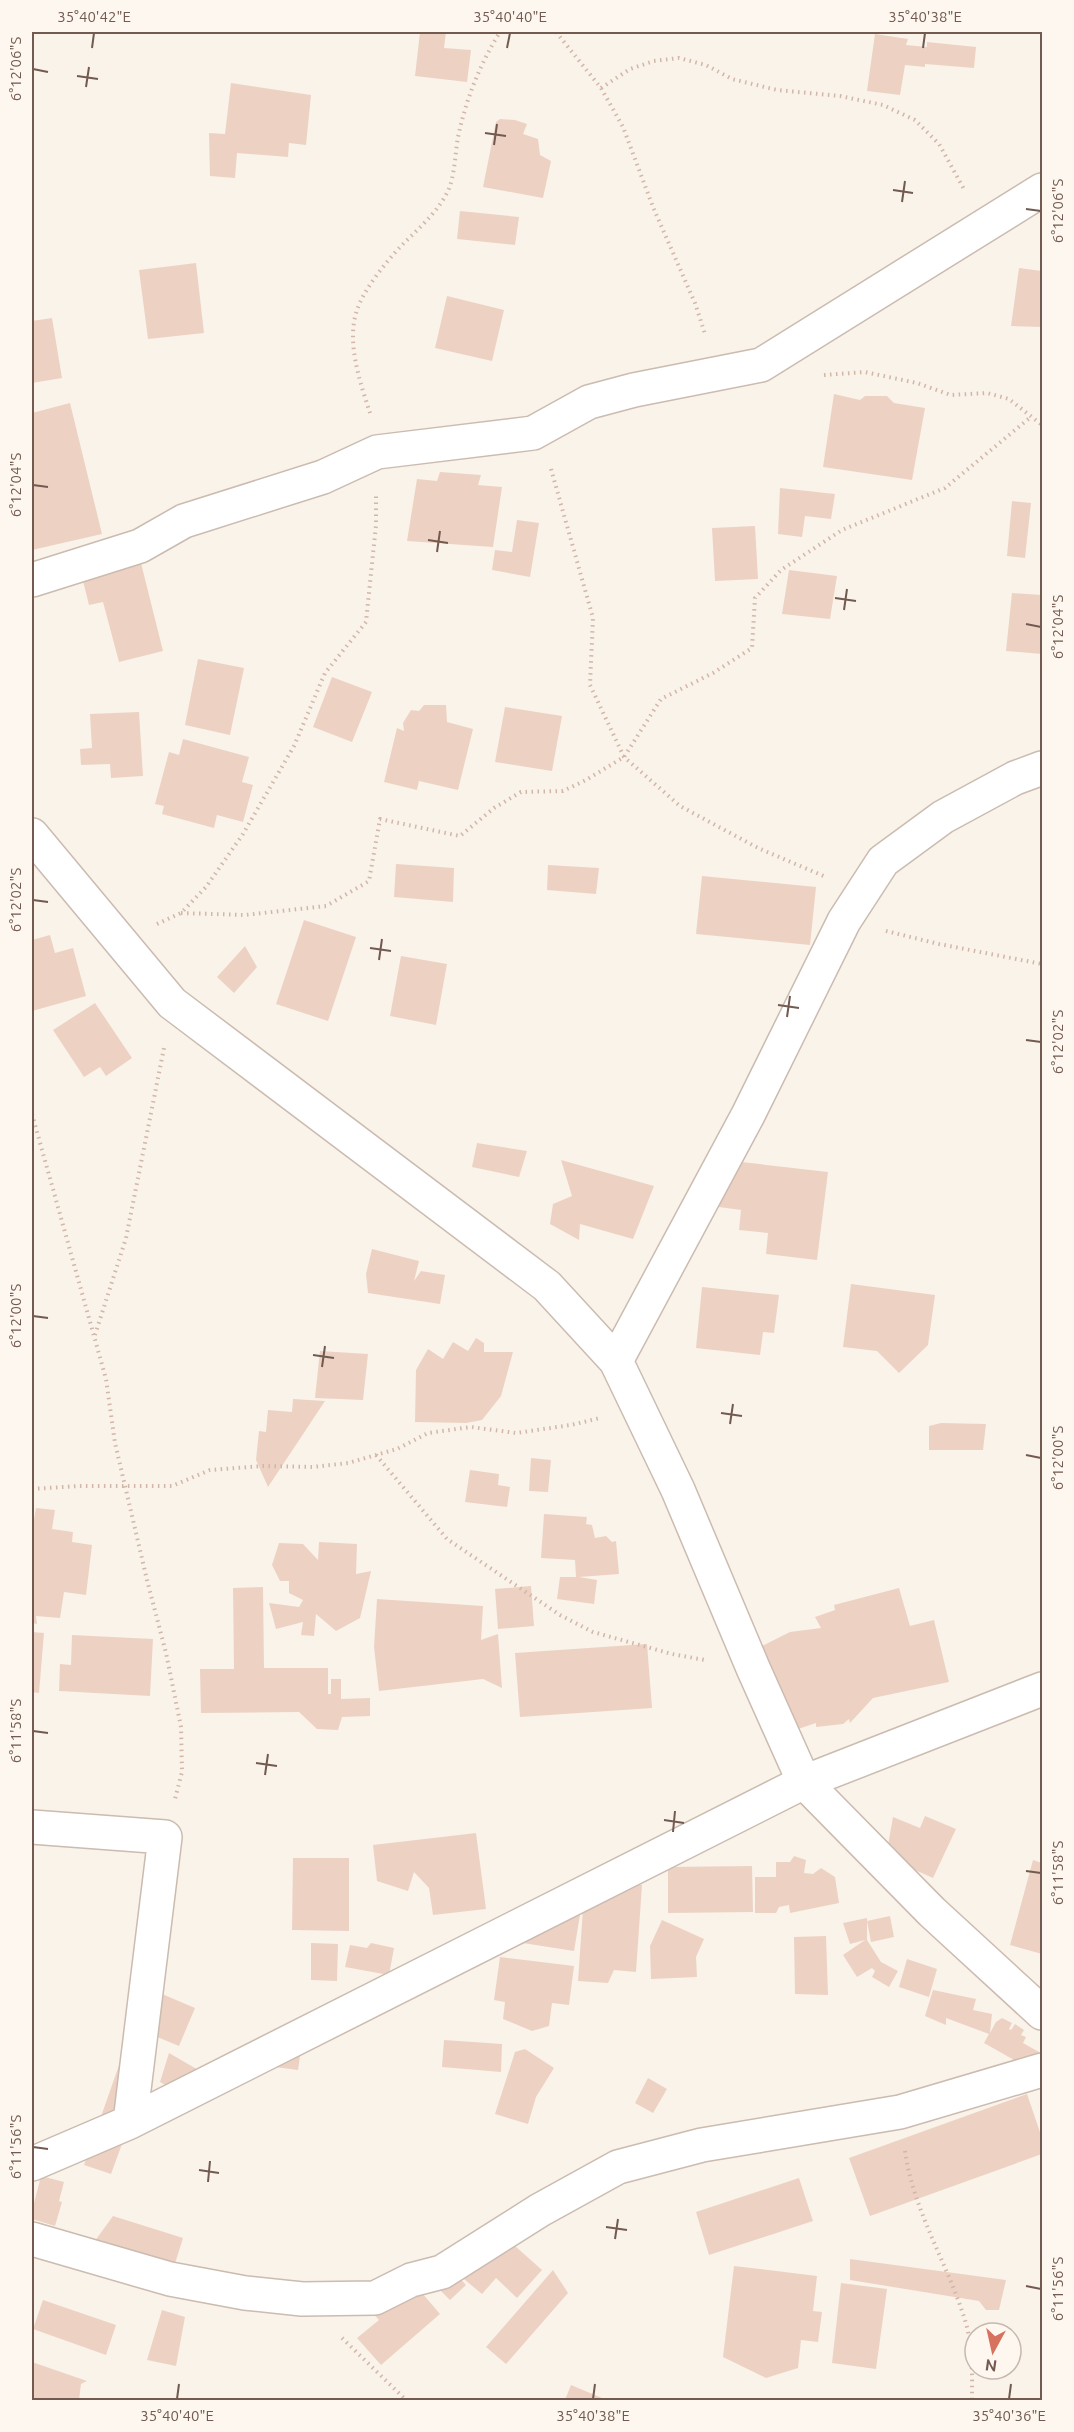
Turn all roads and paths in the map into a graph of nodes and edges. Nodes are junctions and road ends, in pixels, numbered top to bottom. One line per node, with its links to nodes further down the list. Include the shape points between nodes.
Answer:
1 (500, 32): 10 (path, via 467,99 449,188 440,205 374,280 357,310 353,342 376,432)
2 (556, 32): 3 (path)
3 (601, 88): 5 (path, via 630,69 679,58 705,65 732,79 777,90 883,105 915,120 939,144 961,181); 7 (path, via 623,128)
4 (1042, 190): 5 (street)
5 (979, 228): 6 (street)
6 (761, 365): 7 (street); 8 (path, via 828,375 865,372 951,395 987,393 1009,399)
7 (719, 375): 10 (street, via 589,402 533,433)
8 (1032, 416): 9 (path); 13 (path, via 945,488 842,530 781,570 755,598 752,648 661,699)
9 (1042, 425)
10 (377, 452): 12 (street, via 323,477 184,521 140,546); 17 (path, via 376,525 366,622 325,673 294,746 243,834 206,887)
11 (550, 465): 13 (path, via 593,618 590,685)
12 (32, 580)
13 (624, 757): 16 (path, via 680,806 758,848); 17 (path, via 563,791 521,792 460,836 380,819 369,881 326,906 245,915)
14 (1042, 768): 16 (street, via 1015,778 943,817 883,861)
15 (32, 835): 19 (street)
16 (862, 892): 18 (street)
17 (181, 913): 19 (path)
18 (844, 921): 20 (path); 24 (street, via 743,1125)
19 (121, 941): 21 (street)
20 (1042, 964)
21 (172, 1003): 23 (path, via 126,1238); 24 (street, via 547,1286)
22 (32, 1114): 23 (path)
23 (95, 1337): 32 (path, via 106,1378 115,1443 182,1727 182,1772)
24 (616, 1361): 25 (street)
25 (639, 1408): 26 (path, via 571,1425 516,1433 471,1427 428,1433); 28 (street)
26 (376, 1455): 27 (path, via 313,1467 210,1470 172,1486); 28 (path, via 447,1539 560,1615 593,1632 672,1654)
27 (32, 1489)
28 (753, 1668): 30 (street)
29 (1042, 1689): 30 (street)
30 (804, 1782): 33 (street, via 932,1912); 36 (street)
31 (32, 1827): 32 (street)
32 (165, 1837): 36 (street)
33 (1042, 2013)
34 (1042, 2070): 35 (street)
35 (900, 2112): 39 (street, via 702,2145 618,2167 540,2210 442,2272 411,2280 375,2298); 41 (path, via 909,2179 964,2316 972,2367)
36 (130, 2122): 37 (street)
37 (32, 2164)
38 (32, 2239): 39 (street, via 170,2279)
39 (302, 2299): 40 (path)
40 (406, 2400)
41 (972, 2400)

